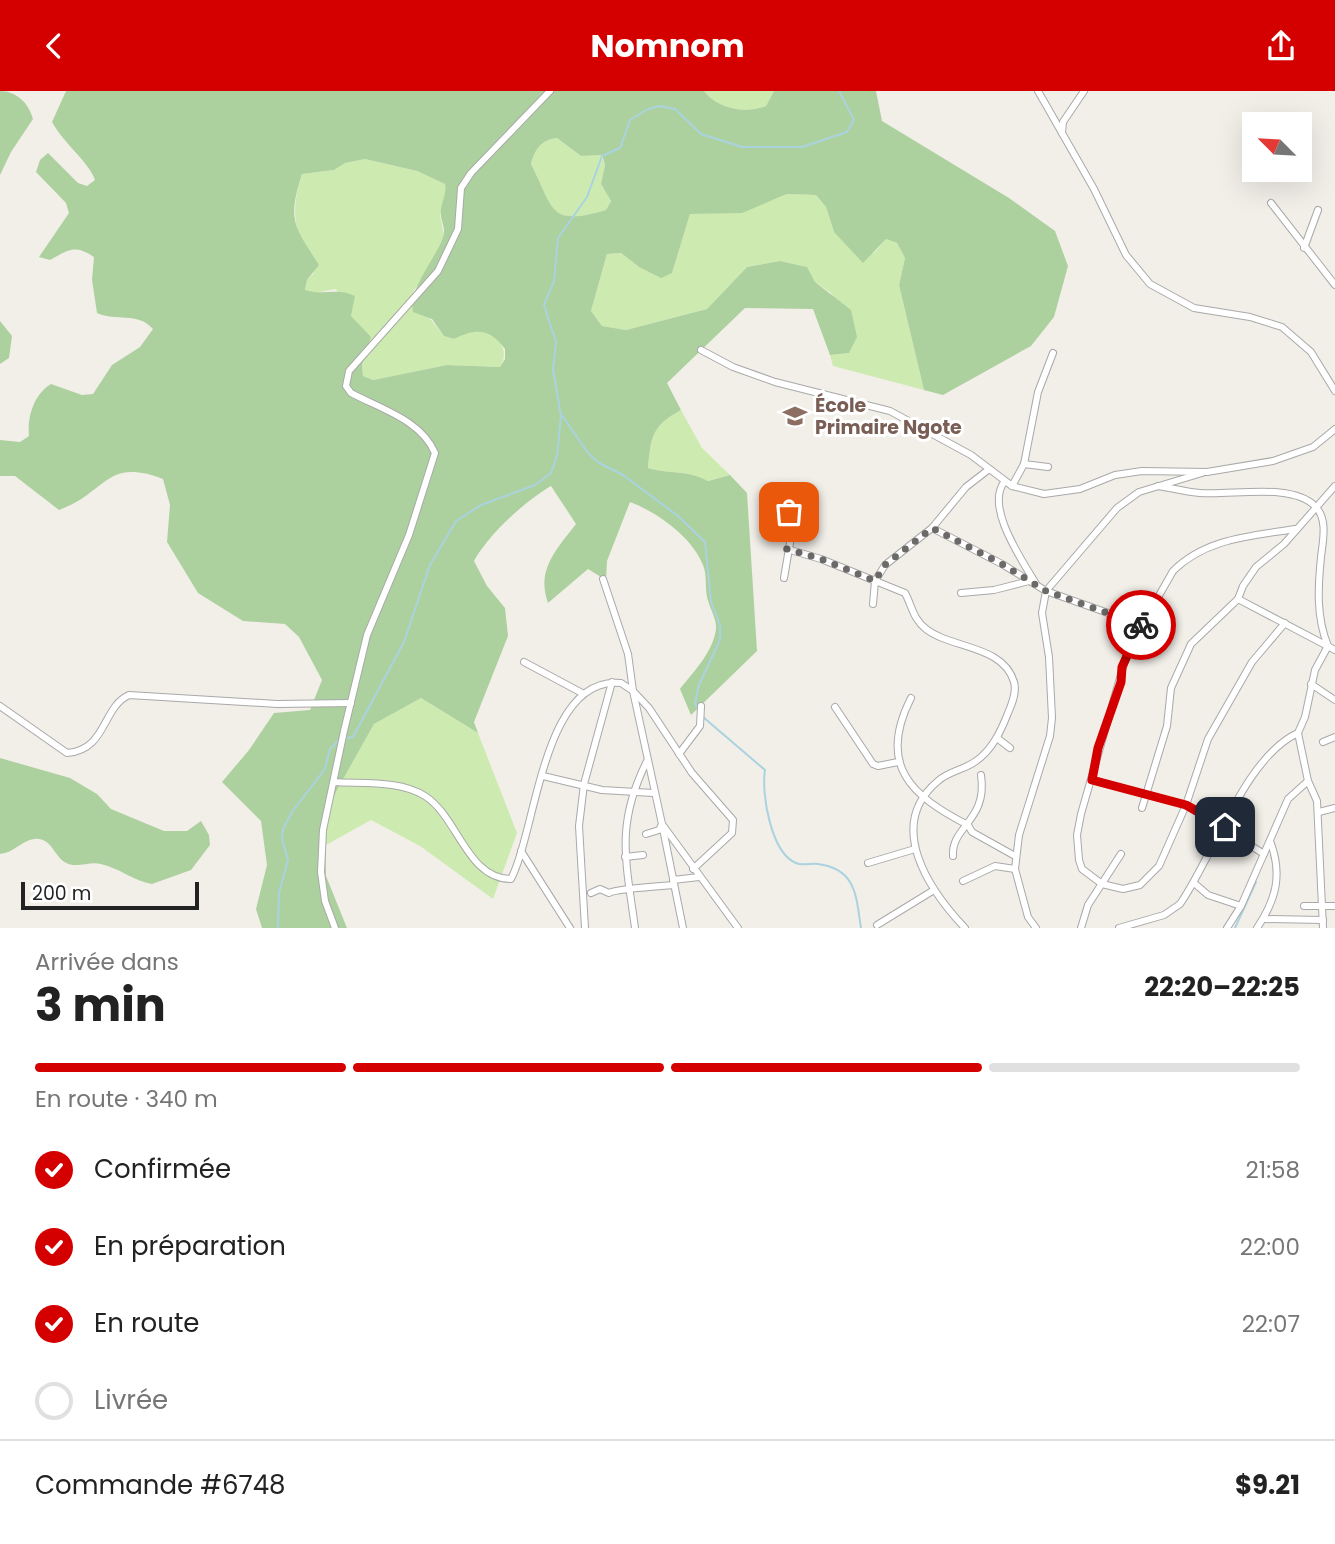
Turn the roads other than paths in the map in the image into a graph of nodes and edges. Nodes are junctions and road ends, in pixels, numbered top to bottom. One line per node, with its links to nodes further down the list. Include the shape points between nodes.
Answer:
1 (550, 91): 45 (street, via 471,173 461,188 458,229 438,271 349,371 346,386 351,393 414,425 430,440 435,453 409,535 368,635)
2 (1038, 91): 4 (street)
3 (1084, 91): 4 (street, via 1063,122)
4 (1062, 135): 11 (street, via 1126,255 1150,283 1194,308 1282,327 1311,352)
5 (1271, 204): 7 (street)
6 (1318, 210): 7 (street)
7 (1304, 248): 8 (street)
8 (1335, 285)
9 (701, 350): 15 (street, via 775,382 890,411)
10 (1053, 353): 13 (street, via 1038,392)
11 (1335, 391)
12 (1335, 429): 16 (street, via 1313,447)
13 (1024, 464): 14 (street); 18 (street)
14 (1048, 467)
15 (988, 470): 17 (street); 23 (street, via 966,487)
16 (1207, 472): 18 (street, via 1142,471 1063,493 1027,492); 19 (street)
17 (1005, 481): 18 (street); 30 (street, via 999,494 1003,521)
18 (1013, 486)
19 (1158, 486): 21 (street, via 1198,493 1293,495); 31 (street, via 1139,492 1117,508)
20 (1335, 486): 21 (street)
21 (1316, 507): 24 (street); 37 (street, via 1324,531 1317,596 1323,634)
22 (789, 512): 25 (street, via 792,531)
23 (932, 528): 28 (street, via 885,565); 29 (street)
24 (1295, 529): 33 (street, via 1248,576); 36 (street, via 1224,540 1183,561)
25 (787, 549): 26 (street); 28 (street)
26 (784, 578)
27 (603, 579): 41 (street, via 628,654)
28 (875, 581): 34 (street); 51 (street, via 905,593 913,615 925,629 998,660 1009,671 1015,685 1013,703)
29 (1029, 581): 30 (street); 32 (street)
30 (1037, 585): 31 (street)
31 (1046, 591): 36 (street); 82 (street, via 1042,613 1052,692 1050,736)
32 (961, 593)
33 (1238, 599): 35 (street); 65 (street, via 1199,635 1180,666)
34 (873, 604)
35 (1285, 623): 37 (street); 67 (street, via 1252,662 1208,739)
36 (1142, 625): 59 (street, via 1125,659)
37 (1332, 648): 40 (street)
38 (524, 662): 42 (street)
39 (612, 682): 41 (street); 42 (street); 62 (street)
40 (1311, 684): 44 (street); 49 (street)
41 (633, 691): 54 (street); 55 (street)
42 (582, 693): 58 (street, via 558,730)
43 (911, 698): 56 (street, via 902,720)
44 (1335, 700)
45 (351, 703): 46 (street, via 277,704 129,695 116,706 95,740 67,753); 61 (street)
46 (0, 705)
47 (701, 706): 54 (street, via 700,726)
48 (835, 707): 56 (street, via 873,764)
49 (1298, 733): 60 (street); 73 (street, via 1279,744 1259,765)
50 (1335, 737): 52 (street)
51 (997, 738): 53 (street); 66 (street, via 975,762 938,781)
52 (1323, 742)
53 (1010, 748)
54 (679, 754): 85 (street, via 734,826 729,837)
55 (646, 761): 63 (street); 64 (street)
56 (898, 762): 66 (street)
57 (981, 775): 72 (street, via 982,800)
58 (543, 776): 62 (street); 77 (street)
59 (1092, 780): 65 (street); 91 (street, via 1080,814 1079,860 1082,869)
60 (1308, 781): 70 (street); 75 (street, via 1288,799)
61 (334, 782): 77 (street, via 402,787 428,798 483,872 511,879); 102 (street, via 323,829 321,872)
62 (584, 784): 63 (street); 104 (street, via 579,826)
63 (630, 793): 64 (street); 83 (street)
64 (653, 793): 71 (street)
65 (1147, 793): 67 (street); 68 (street)
66 (922, 798): 72 (street); 76 (street, via 913,820)
67 (1186, 805): 73 (street); 91 (street, via 1150,879 1123,889)
68 (1142, 808)
69 (1335, 808): 70 (street)
70 (1319, 812): 97 (street)
71 (662, 824): 74 (street); 85 (street); 89 (street)
72 (968, 825): 81 (street, via 955,841); 82 (street, via 972,832)
73 (1225, 827): 79 (street); 90 (street)
74 (646, 834)
75 (1270, 841): 79 (street); 99 (street, via 1278,881)
76 (915, 849): 84 (street); 92 (street)
77 (521, 851): 103 (street)
78 (1121, 854): 91 (street)
79 (1264, 854): 95 (street)
80 (643, 855): 83 (street)
81 (953, 856)
82 (1016, 856): 86 (street)
83 (625, 857): 93 (street)
84 (868, 863)
85 (693, 869): 87 (street)
86 (1015, 869): 88 (street, via 995,866); 109 (street, via 1028,917)
87 (699, 877): 89 (street); 107 (street)
88 (963, 881)
89 (673, 883): 93 (street); 106 (street)
90 (1194, 883): 95 (street, via 1208,895); 111 (street, via 1180,904 1164,915)
91 (1102, 884): 110 (street, via 1088,905)
92 (934, 890): 101 (street); 108 (street)
93 (630, 891): 94 (street, via 600,889); 105 (street)
94 (591, 893)
95 (1241, 906): 112 (street)
96 (1304, 906): 97 (street)
97 (1322, 906): 98 (street); 100 (street)
98 (1335, 906)
99 (1264, 919): 100 (street); 113 (street)
100 (1323, 924)
101 (877, 925)
102 (335, 928)
103 (570, 928)
104 (585, 928)
105 (635, 928)
106 (683, 928)
107 (738, 928)
108 (965, 928)
109 (1037, 928)
110 (1081, 928)
111 (1119, 928)
112 (1227, 928)
113 (1258, 928)

